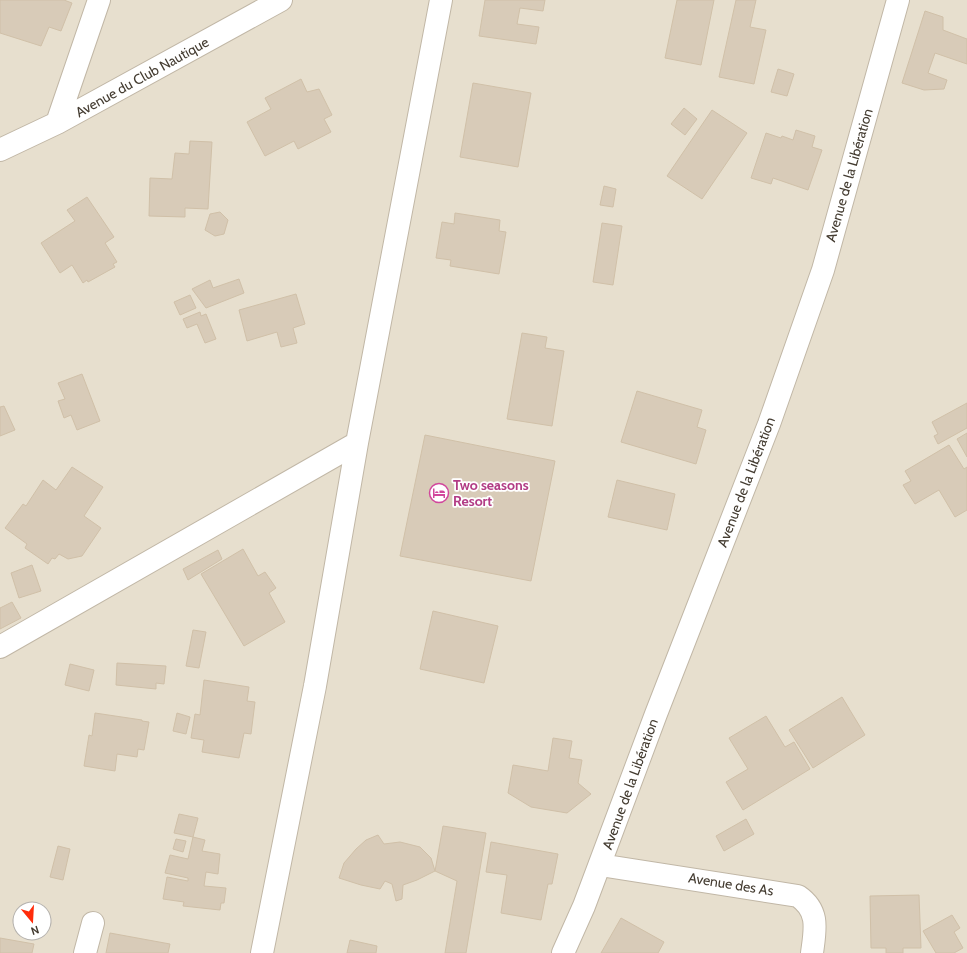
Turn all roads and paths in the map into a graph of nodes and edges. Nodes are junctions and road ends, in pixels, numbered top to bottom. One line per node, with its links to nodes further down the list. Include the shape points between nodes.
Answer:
1 (99, 0): 5 (street)
2 (281, 0): 5 (street, Avenue du Club Nautique)
3 (441, 0): 7 (street)
4 (898, 0): 9 (street, Avenue de la Libération, via 823,270 769,424)
5 (57, 123): 6 (street, Avenue du Club Nautique)
6 (3, 146)
7 (357, 443): 8 (street); 12 (street, via 315,686)
8 (0, 647)
9 (600, 865): 13 (street, Avenue de la Libération); 14 (street, Avenue des As, via 798,896 809,905 813,915 815,931)
10 (93, 924): 11 (street)
11 (85, 953)
12 (262, 953)
13 (563, 953)
14 (812, 953)

